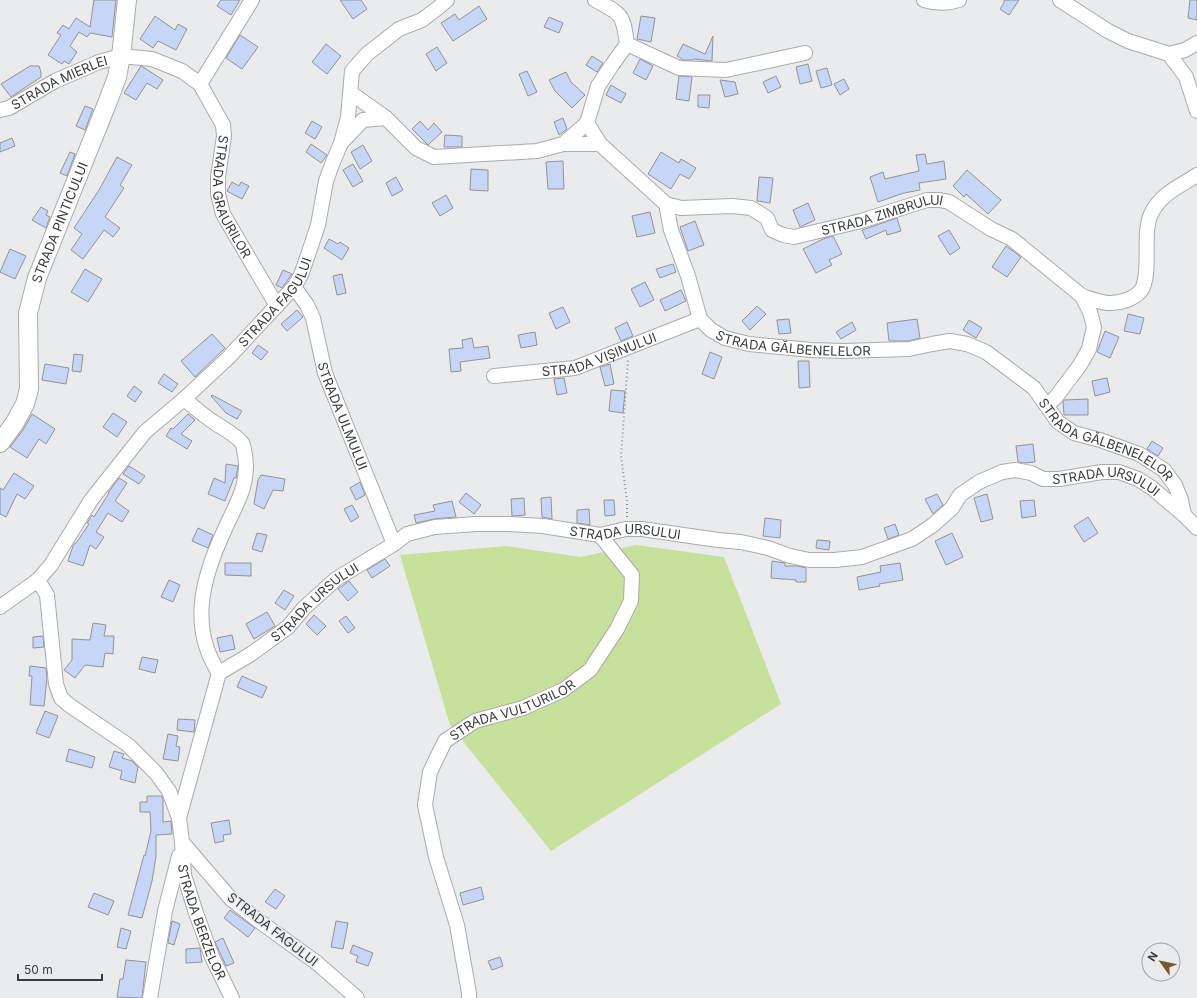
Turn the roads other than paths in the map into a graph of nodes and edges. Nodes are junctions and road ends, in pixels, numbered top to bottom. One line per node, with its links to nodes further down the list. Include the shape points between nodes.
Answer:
1 (127, 0): 12 (main road, STRADA PINTICULUI)
2 (252, 0): 13 (street)
3 (447, 0): 14 (street, STRADA FAGULUI, via 422,20 399,29 367,54 352,71)
4 (595, 0): 9 (street, via 620,15)
5 (924, 0): 6 (street, via 935,4)
6 (959, 0)
7 (1060, 0): 11 (street, via 1128,41)
8 (1197, 43): 11 (street, via 1185,50)
9 (627, 44): 10 (street, via 680,68 726,70); 18 (street, via 598,86)
10 (805, 53)
11 (1169, 54): 16 (street, via 1186,77)
12 (121, 56): 13 (street, STRADA GRAURILOR, via 152,59 182,71); 15 (street, STRADA MIERLEI, via 68,75 9,108); 31 (main road, STRADA PINTICULUI, via 108,101 37,278 28,313 29,389 25,404)
13 (200, 84): 26 (street, STRADA GRAURILOR, via 223,125 218,194 223,214)
14 (351, 93): 17 (street); 19 (street, STRADA FAGULUI)
15 (0, 110)
16 (1197, 111)
17 (386, 118): 19 (street, via 363,120); 20 (street, via 416,148 434,157 537,151)
18 (587, 123): 20 (street); 21 (street)
19 (341, 143): 24 (street, STRADA FAGULUI, via 326,181 318,226 301,275)
20 (563, 144): 21 (street)
21 (600, 144): 23 (street)
22 (1197, 175): 25 (street, STRADA ZIMBRULUI, via 1171,190 1157,204 1151,216 1143,288 1132,298 1120,302 1102,303)
23 (666, 204): 25 (street, STRADA ZIMBRULUI, via 681,208 750,208 767,218 772,230 783,236 794,237 861,221 927,200 940,200 949,202 1012,240); 27 (street, STRADA GĂLBENELELOR, via 671,230)
24 (294, 287): 26 (street, STRADA FAGULUI); 35 (street, STRADA ULMULUI, via 313,318 325,373)
25 (1082, 296): 30 (street, STRADA ZIMBRULUI, via 1094,327 1088,349 1069,381)
26 (277, 306): 29 (street, STRADA FAGULUI, via 228,358)
27 (700, 319): 28 (street, STRADA VIȘINULUI, via 575,368); 30 (street, STRADA GĂLBENELELOR, via 711,330 725,338 749,344 810,350 909,350 950,341 967,344 986,352 1012,370 1034,388)
28 (494, 376)
29 (184, 399): 36 (street, STRADA FAGULUI, via 145,432 91,500 51,565); 38 (street, via 243,444 247,466 238,502 210,562 201,598 201,623 207,651)
30 (1047, 406): 32 (street, STRADA GĂLBENELELOR, via 1058,422 1074,433 1138,454 1164,470 1175,485)
31 (0, 443)
32 (1184, 515): 33 (street); 34 (street, STRADA URSULUI, via 1152,488 1119,472 1043,479 1031,473 1015,470 1002,472 979,482 960,495 952,508 933,525 912,539 862,557 809,560 741,542 642,529 626,529)
33 (1197, 528)
34 (600, 535): 35 (street, STRADA URSULUI, via 543,526 476,524 435,527 407,534); 44 (street, STRADA VULTURILOR, via 632,576 631,601 617,629 590,670 563,690 523,708 475,721 445,741 430,772 425,805 436,857 457,925)
35 (394, 544): 38 (street, STRADA URSULUI, via 336,579 314,598 288,628)
36 (38, 580): 37 (street, STRADA FAGULUI); 39 (street, via 47,595 56,684 61,698 128,745 144,760 169,791)
37 (0, 607)
38 (220, 673): 39 (street)
39 (178, 818): 40 (street)
40 (182, 842): 41 (street, via 165,911); 42 (street, STRADA BERZELOR, via 184,875 196,913 212,957); 43 (street, STRADA FAGULUI, via 232,899 317,963)
41 (150, 998)
42 (232, 998)
43 (357, 998)
44 (469, 998)

